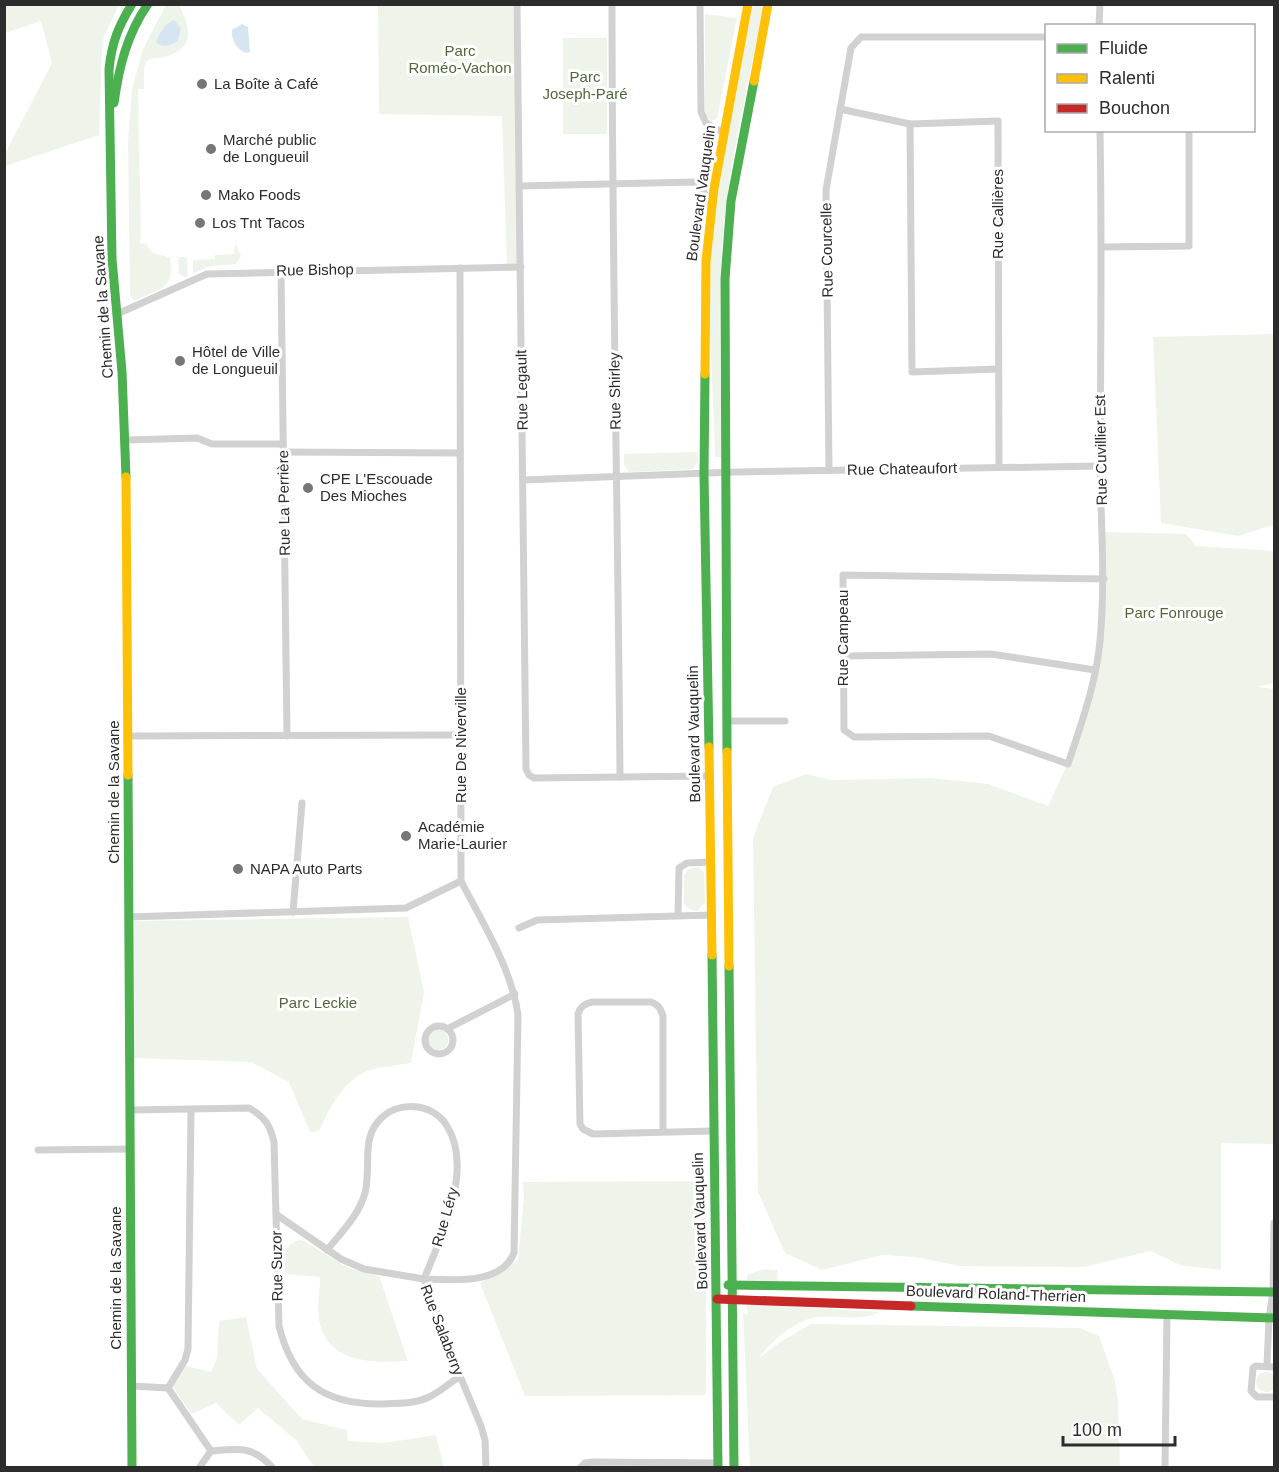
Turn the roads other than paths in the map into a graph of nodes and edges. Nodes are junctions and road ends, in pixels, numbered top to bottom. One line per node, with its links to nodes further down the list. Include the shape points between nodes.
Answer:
1 (132, 4): 12 (street, Chemin de la Savane, via 117,29 111,50)
2 (148, 4): 12 (street, Chemin de la Savane, via 123,51)
3 (517, 4): 18 (street, Rue Legault)
4 (612, 4): 17 (street, Rue Shirley)
5 (700, 4): 16 (street, via 701,116)
6 (748, 4): 16 (street, Boulevard Vauquelin)
7 (768, 4): 32 (street, Boulevard Vauquelin, via 727,238)
8 (1100, 4): 9 (street)
9 (1099, 24)
10 (1045, 37): 11 (street, Rue Courcelle, via 861,37 851,48)
11 (840, 109): 13 (street, Rue Callières); 31 (street, Rue Courcelle, via 826,190)
12 (111, 117): 24 (street, Chemin de la Savane, via 112,259)
13 (910, 124): 25 (street, via 912,372); 25 (street, Rue Callières, via 998,120)
14 (1100, 132): 20 (street, Rue Cuvillier Est)
15 (1190, 132): 20 (street, via 1189,246)
16 (724, 133): 19 (street, Boulevard Vauquelin)
17 (613, 185): 18 (street); 19 (street, via 694,182); 34 (street, Rue Shirley)
18 (520, 186): 21 (street, Rue Legault)
19 (711, 206): 33 (street, Boulevard Vauquelin, via 705,261)
20 (1102, 247): 29 (street, Rue Cuvillier Est)
21 (521, 267): 22 (street, Rue Bishop); 35 (street, Rue Legault)
22 (460, 268): 23 (street, Rue Bishop); 28 (street, Rue De Niverville)
23 (282, 271): 24 (street, Rue Bishop, via 207,274); 27 (street, Rue La Perrière)
24 (117, 314): 26 (street, Chemin de la Savane)
25 (998, 369): 30 (street, Rue Callières)
26 (126, 440): 27 (street, via 197,438 212,444); 42 (street, Chemin de la Savane)
27 (283, 448): 28 (street); 43 (street, Rue La Perrière)
28 (460, 453): 41 (street, Rue De Niverville)
29 (1100, 466): 30 (street, Rue Chateaufort); 36 (street, Rue Cuvillier Est)
30 (999, 467): 31 (street, Rue Chateaufort)
31 (829, 470): 32 (street, Rue Chateaufort)
32 (727, 473): 33 (street, Rue Chateaufort); 39 (street, Boulevard Vauquelin)
33 (704, 475): 34 (street, Rue Chateaufort); 45 (street, Boulevard Vauquelin)
34 (618, 477): 35 (street, Rue Chateaufort); 46 (street, Rue Shirley)
35 (524, 480): 46 (street, Rue Legault, via 526,769 538,778)
36 (1104, 579): 37 (street, Rue Campeau, via 843,575); 38 (street, Rue Cuvillier Est)
37 (843, 656): 38 (street, via 991,654); 44 (street, Rue Campeau, via 844,730 854,737 989,735)
38 (1095, 670): 44 (street, Rue Cuvillier Est)
39 (727, 721): 40 (street); 68 (street, Boulevard Vauquelin)
40 (785, 721)
41 (460, 735): 43 (street); 49 (street, Rue De Niverville)
42 (129, 736): 43 (street); 53 (street, Chemin de la Savane)
43 (286, 736)
44 (1068, 764)
45 (710, 776): 46 (street); 48 (street, Boulevard Vauquelin)
46 (620, 777)
47 (302, 803): 50 (street)
48 (711, 862): 51 (street, via 687,863 679,868); 52 (street, Boulevard Vauquelin)
49 (461, 881): 50 (street, via 406,908); 55 (street, Rue De Niverville)
50 (293, 912): 53 (street)
51 (678, 915): 52 (street); 54 (street, via 537,920)
52 (712, 915): 59 (street, Boulevard Vauquelin)
53 (129, 917): 57 (street, Chemin de la Savane)
54 (519, 928)
55 (515, 994): 56 (street); 66 (street, Rue De Niverville, via 518,1015 514,1253 504,1268 482,1278)
56 (447, 1029): 56 (street, via 437,1026 428,1032 425,1042 431,1051 441,1053 450,1048 453,1037)
57 (130, 1110): 58 (street, Rue Suzor); 61 (street, Chemin de la Savane)
58 (191, 1110): 63 (street, Rue Suzor, via 249,1108 261,1114 270,1125 274,1142); 77 (street, via 188,1349)
59 (712, 1131): 60 (street); 67 (street, Boulevard Vauquelin)
60 (663, 1132): 60 (street, via 593,1134 579,1124 578,1014 585,1004 651,1002 661,1009)
61 (130, 1149): 62 (street); 76 (street, Chemin de la Savane)
62 (38, 1150)
63 (277, 1215): 65 (street, Rue Salaberry); 75 (street, Rue Suzor, via 279,1326 284,1348 296,1370 309,1383 357,1404 407,1403 429,1397)
64 (1275, 1224): 69 (street)
65 (327, 1250): 66 (street, Rue Salaberry, via 364,1269); 66 (street, Rue Léry, via 364,1196 369,1142 376,1123 393,1110 420,1107 444,1121 456,1149 457,1167 446,1223)
66 (424, 1279): 75 (street, Rue Salaberry)
67 (717, 1285): 68 (street, Boulevard Roland-Therrien); 70 (street, Boulevard Vauquelin)
68 (732, 1285): 69 (street, Boulevard Roland-Therrien); 71 (street, Boulevard Vauquelin)
69 (1274, 1292): 73 (street)
70 (717, 1299): 71 (street, Boulevard Roland-Therrien); 80 (street, Boulevard Vauquelin)
71 (733, 1299): 72 (street, Boulevard Roland-Therrien); 86 (street, Boulevard Vauquelin)
72 (1167, 1315): 73 (street, Boulevard Roland-Therrien); 87 (street)
73 (1272, 1318): 74 (street)
74 (1271, 1366): 78 (street, via 1253,1368 1251,1391 1257,1397)
75 (460, 1376): 84 (street, Rue Salaberry, via 485,1440)
76 (132, 1386): 77 (street); 81 (street, Chemin de la Savane)
77 (168, 1388): 79 (street)
78 (1275, 1397)
79 (211, 1451): 82 (street); 83 (street, via 245,1449 263,1457)
80 (718, 1465): 85 (street, via 593,1462)
81 (132, 1467)
82 (199, 1467)
83 (273, 1467)
84 (486, 1467)
85 (579, 1467)
86 (734, 1467)
87 (1165, 1467)

